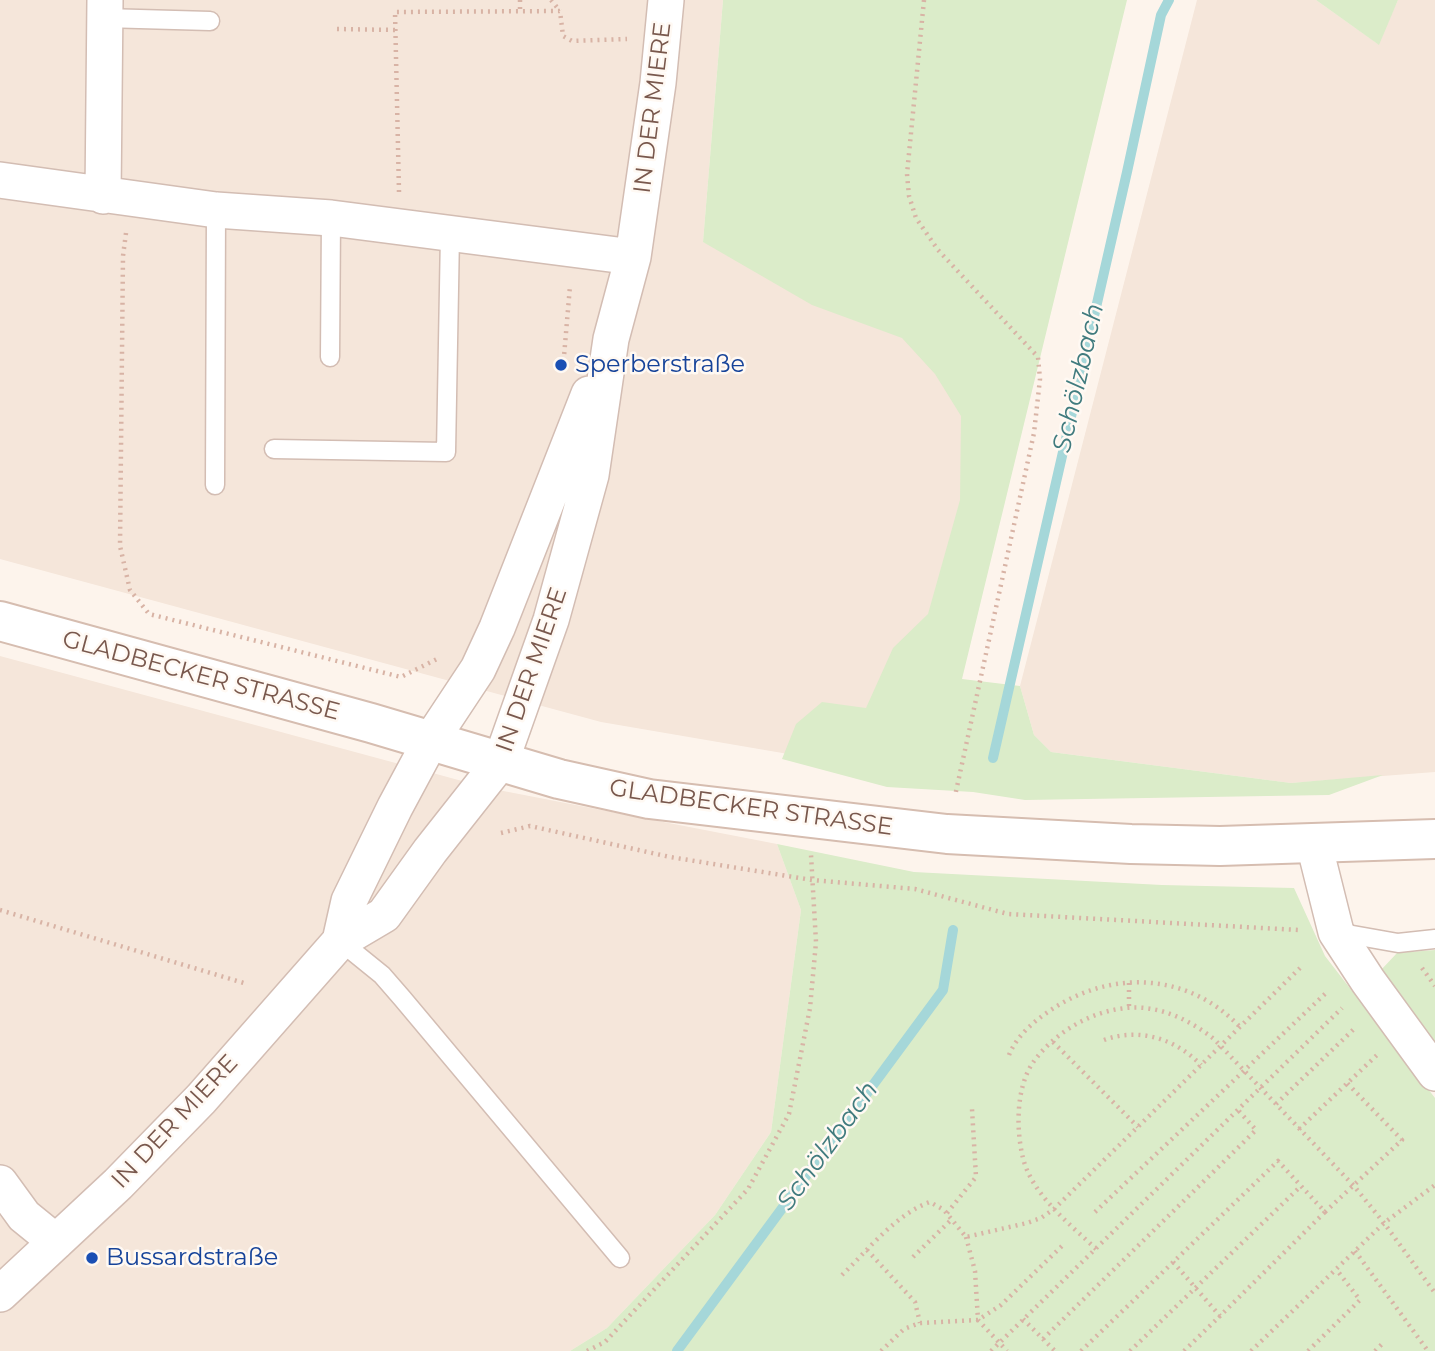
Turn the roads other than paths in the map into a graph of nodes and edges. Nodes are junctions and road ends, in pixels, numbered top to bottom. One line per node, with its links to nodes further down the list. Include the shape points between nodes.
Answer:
1 (666, 0): 9 (street, IN DER MIERE)
2 (105, 9): 3 (lane); 5 (street)
3 (210, 21)
4 (0, 180): 5 (street)
5 (114, 197): 6 (street)
6 (216, 210): 7 (street); 13 (lane)
7 (331, 218): 8 (street); 11 (lane)
8 (450, 234): 9 (street); 12 (lane, via 446,452)
9 (633, 257): 10 (street, IN DER MIERE)
10 (611, 339): 15 (street, IN DER MIERE, via 497,628 478,669); 16 (street, IN DER MIERE, via 591,475 551,620)
11 (330, 357)
12 (274, 449)
13 (215, 485)
14 (0, 621): 15 (main road, GLADBECKER STRASSE)
15 (431, 740): 16 (main road, GLADBECKER STRASSE); 21 (street, IN DER MIERE, via 349,901)
16 (501, 761): 18 (main road, GLADBECKER STRASSE, via 649,799 947,834 1131,844); 21 (street, IN DER MIERE, via 384,915)
17 (1435, 839): 18 (main road, GLADBECKER STRASSE)
18 (1314, 844): 19 (street)
19 (1336, 932): 20 (lane, via 1398,943); 22 (street)
20 (1435, 939)
21 (340, 941): 24 (street, IN DER MIERE, via 201,1099); 25 (lane, via 382,975)
22 (1435, 1073)
23 (0, 1183): 24 (street, via 24,1216)
24 (55, 1242): 26 (street, IN DER MIERE)
25 (620, 1258)
26 (0, 1294)

